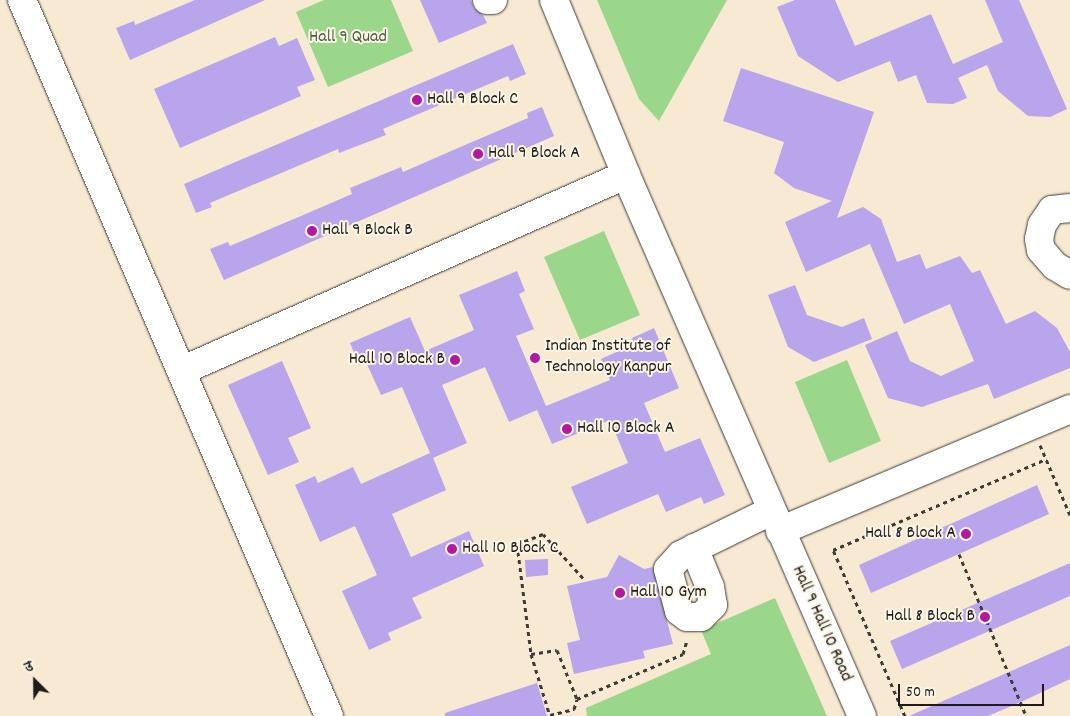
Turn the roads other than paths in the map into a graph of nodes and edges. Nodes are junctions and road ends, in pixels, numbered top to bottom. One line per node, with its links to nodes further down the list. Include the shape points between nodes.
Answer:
1 (22, 0): 8 (street)
2 (487, 0): 3 (street)
3 (493, 0)
4 (554, 0): 5 (street, Hall 9 Hall 10 Road)
5 (626, 175): 8 (street); 10 (street, Hall 9 Hall 10 Road)
6 (1070, 208): 7 (street, via 1052,210 1042,225 1039,239 1050,261)
7 (1070, 275)
8 (181, 371): 12 (street)
9 (1070, 409): 10 (street)
10 (776, 521): 11 (street); 13 (street, Hall 9 Hall 10 Road)
11 (694, 548): 11 (street, via 681,555 668,569 679,611 687,617 701,617 713,606 710,587)
12 (329, 716)
13 (862, 716)

